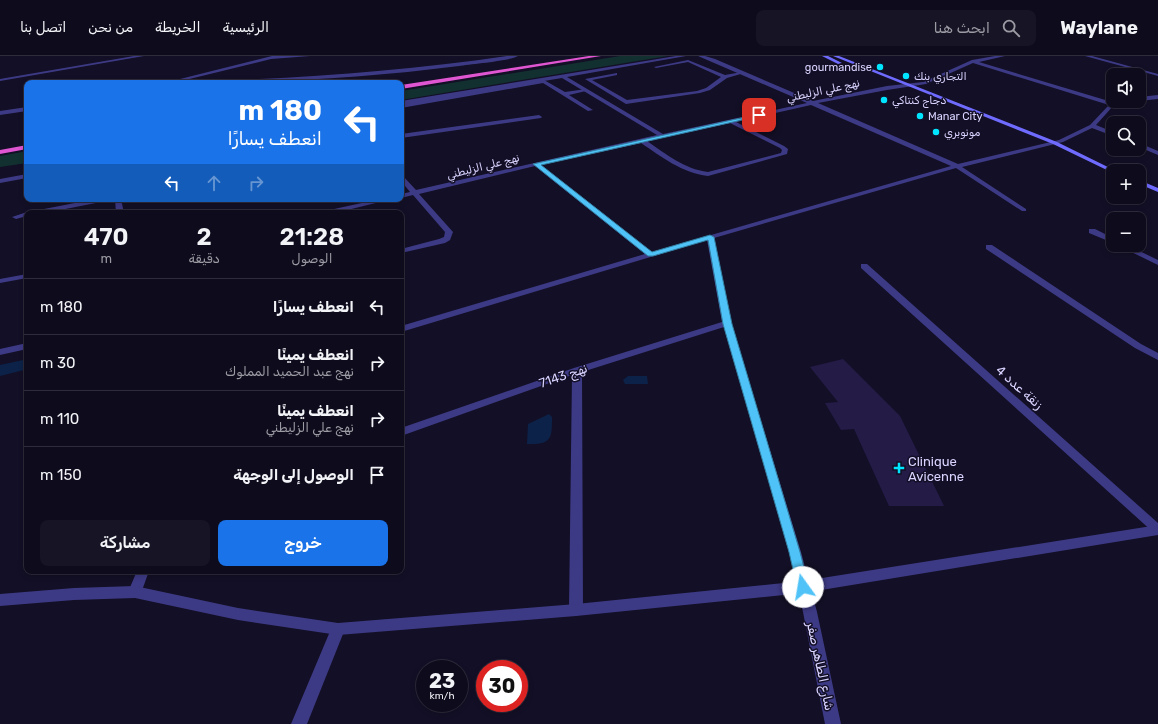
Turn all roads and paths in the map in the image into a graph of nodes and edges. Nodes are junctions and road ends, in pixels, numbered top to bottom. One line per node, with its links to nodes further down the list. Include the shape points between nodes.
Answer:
1 (142, 56): 21 (street)
2 (277, 56): 12 (street)
3 (308, 56): 12 (street)
4 (516, 56): 23 (street, via 443,67)
5 (599, 56): 13 (highway)
6 (684, 56): 19 (street)
7 (700, 56): 17 (street)
8 (824, 56): 27 (main road)
9 (835, 56): 25 (main road)
10 (1003, 56): 14 (street, نهج علي الزليطني)
11 (1087, 56): 18 (street)
12 (270, 57): 22 (street)
13 (575, 58): 24 (highway); 26 (highway)
14 (974, 61): 25 (street, نهج علي الزليطني, via 934,79); 33 (street)
15 (656, 66): 20 (street, via 688,61)
16 (615, 74): 20 (street, via 587,79 626,102 698,92 708,89)
17 (742, 74): 20 (street); 34 (street)
18 (1158, 75)
19 (562, 76): 28 (street); 32 (street)
20 (725, 77)
21 (0, 80)
22 (178, 80)
23 (296, 80)
24 (404, 82)
25 (912, 85): 27 (street, نهج علي الزليطني); 48 (main road)
26 (404, 86)
27 (898, 86): 34 (street, نهج علي الزليطني); 49 (main road)
28 (584, 90): 29 (street); 45 (street)
29 (564, 94): 35 (street, via 544,81); 38 (street)
30 (1158, 97): 31 (street)
31 (1146, 98)
32 (404, 102)
33 (1106, 102)
34 (812, 103): 41 (street, نهج علي الزليطني); 57 (street)
35 (404, 105)
36 (1108, 108): 42 (street)
37 (24, 109): 39 (street)
38 (590, 110)
39 (0, 113)
40 (539, 117): 44 (street)
41 (732, 122): 45 (street, نهج علي الزليطني); 46 (street, via 782,147 785,149 784,154 701,174 689,170)
42 (1092, 126): 43 (street); 48 (street)
43 (1106, 131)
44 (404, 136)
45 (662, 136): 46 (street, نهج علي الزليطني)
46 (642, 141): 56 (street, نهج علي الزليطني)
47 (24, 142): 50 (highway)
48 (1055, 143): 49 (street); 55 (main road)
49 (1042, 145): 55 (main road); 57 (street)
50 (0, 146)
51 (24, 148): 53 (highway)
52 (1146, 148): 54 (street)
53 (0, 152)
54 (1158, 153)
55 (1085, 159): 58 (main road)
56 (536, 164): 64 (street, نهج علي الزليطني); 79 (street)
57 (957, 166): 70 (street); 74 (street)
58 (1106, 168)
59 (24, 177): 61 (street)
60 (404, 180): 64 (street)
61 (0, 181)
62 (1146, 185): 63 (main road)
63 (1158, 190)
64 (415, 193): 65 (street, نهج علي الزليطني); 77 (street, via 449,232 449,236 442,241)
65 (404, 195)
66 (91, 202): 68 (street)
67 (375, 202): 69 (street)
68 (49, 210)
69 (339, 210)
70 (1024, 210)
71 (24, 215): 72 (street)
72 (16, 217)
73 (1092, 231): 75 (street)
74 (710, 237): 79 (street); 84 (street, شارع الطاهر صفر)
75 (1106, 238)
76 (989, 247): 88 (street)
77 (404, 250)
78 (1135, 252): 80 (street)
79 (651, 255): 85 (street)
80 (1158, 263)
81 (864, 266): 91 (street, زنقة عدد 4)
82 (24, 277): 83 (street)
83 (0, 281)
84 (728, 324): 89 (street, نهج 7143); 93 (street, شارع الطاهر صفر)
85 (404, 328)
86 (24, 347): 87 (street)
87 (0, 352)
88 (1158, 357)
89 (577, 370): 90 (street, نهج 7143); 96 (street)
90 (404, 431)
91 (1158, 530): 93 (street)
92 (142, 574): 94 (street)
93 (803, 587): 96 (street); 99 (street, شارع الطاهر صفر)
94 (135, 592): 95 (street); 97 (street, via 238,614)
95 (0, 600)
96 (576, 610): 97 (street)
97 (338, 629): 98 (street)
98 (299, 724)
99 (833, 724)

